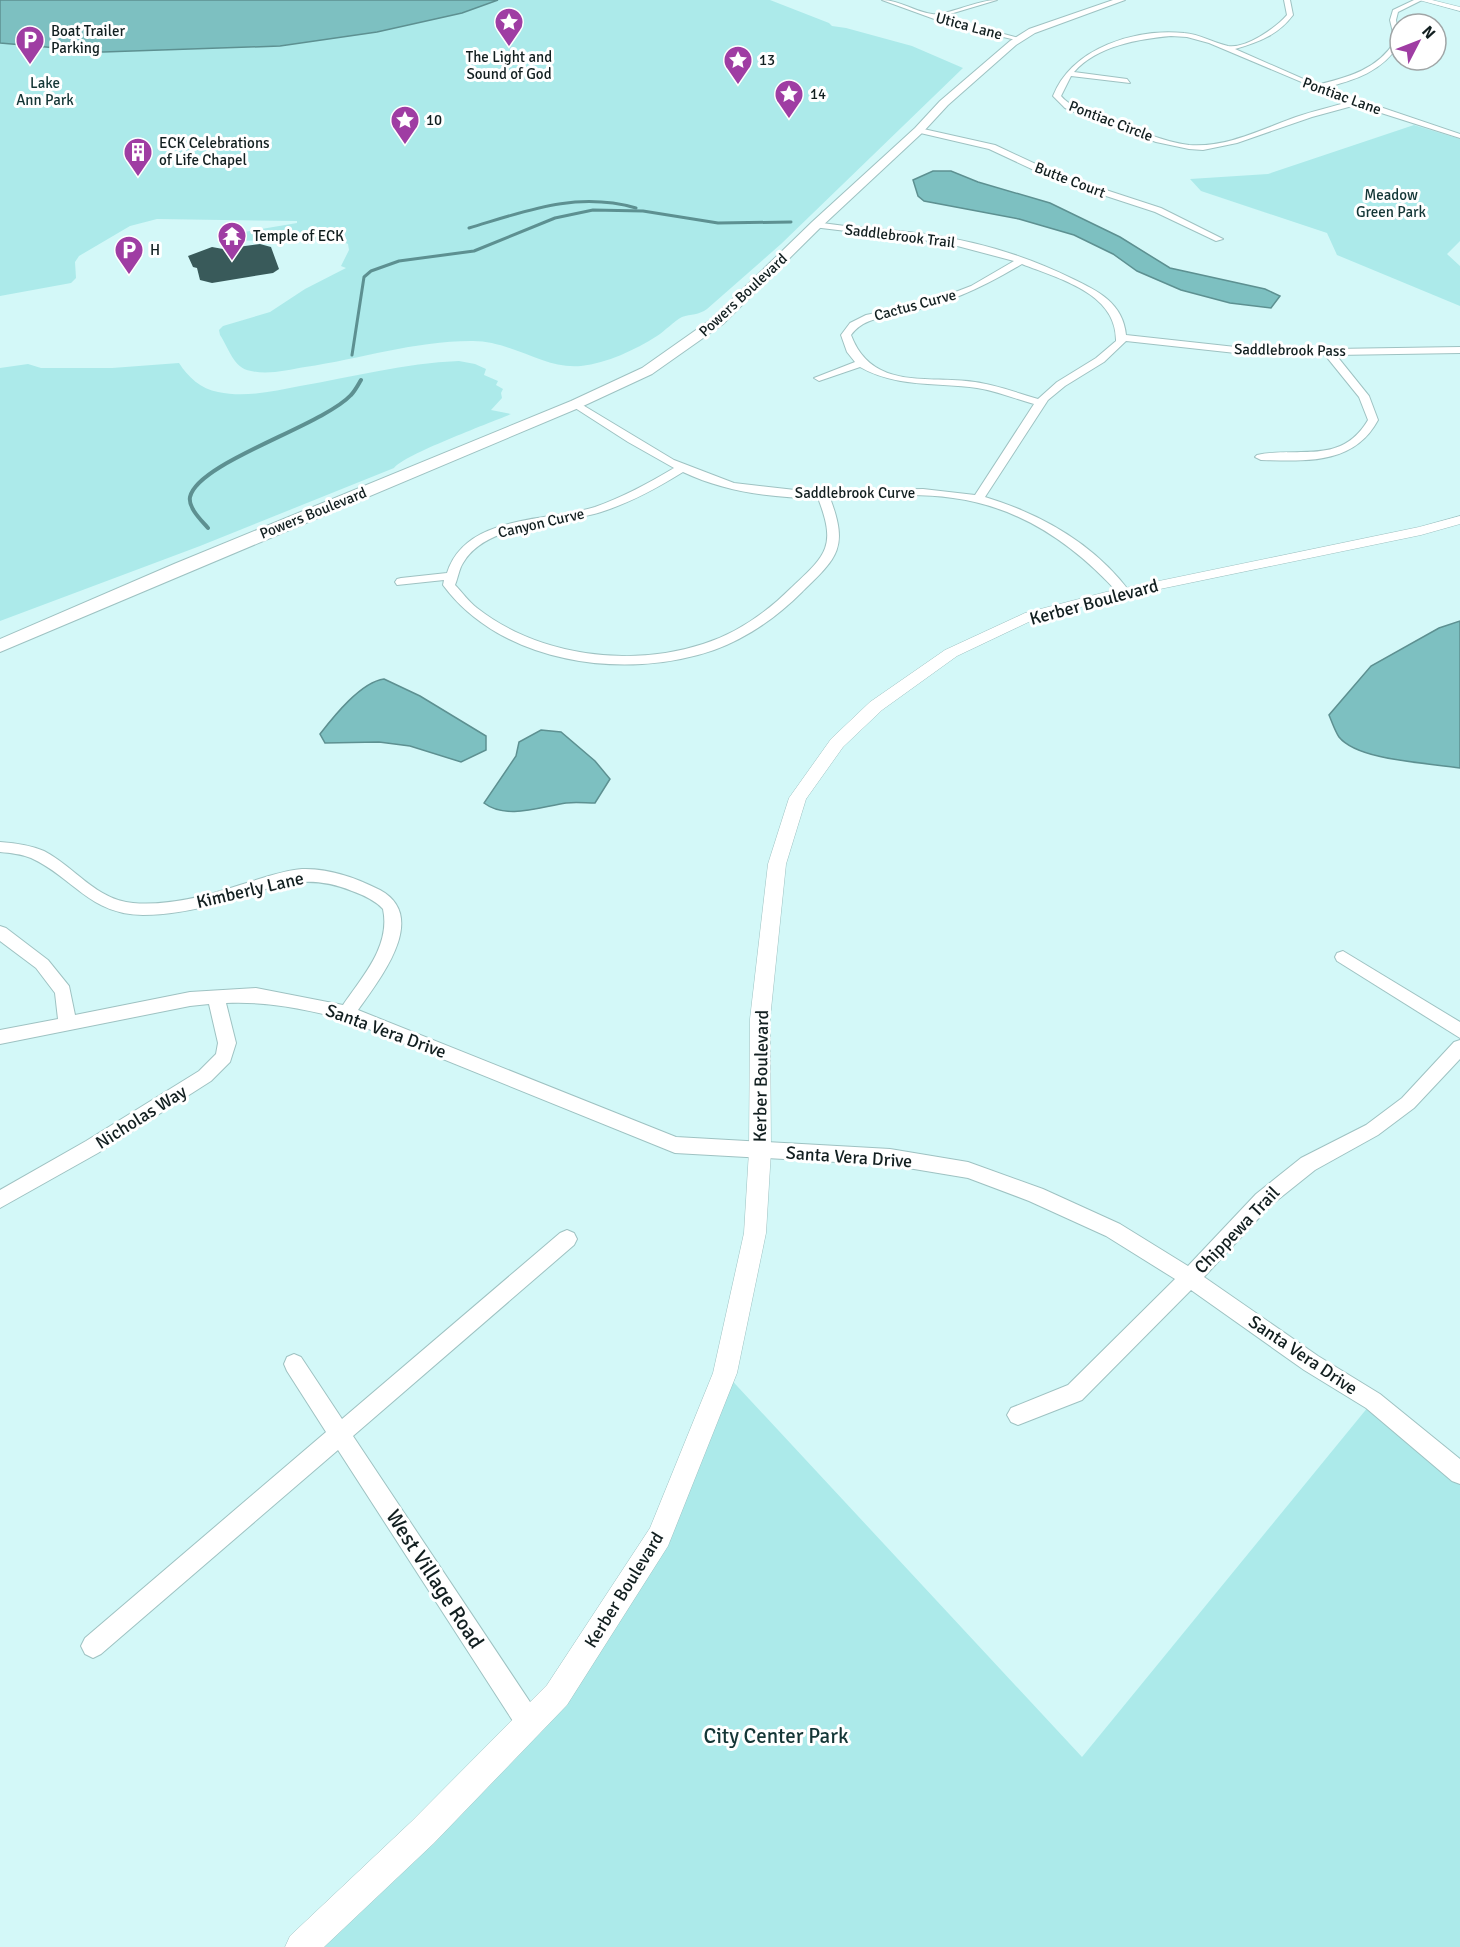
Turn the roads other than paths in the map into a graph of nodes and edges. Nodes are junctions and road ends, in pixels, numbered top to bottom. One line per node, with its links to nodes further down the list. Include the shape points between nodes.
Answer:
1 (885, 0): 7 (street, Utica Lane)
2 (994, 0): 7 (street)
3 (1121, 0): 8 (main road, Powers Boulevard, via 1032,31)
4 (1287, 0): 9 (street, via 1290,15 1280,29)
5 (1421, 0): 6 (street); 14 (street, via 1395,11 1398,41 1381,64)
6 (1460, 9)
7 (932, 17): 8 (street, Utica Lane)
8 (1020, 39): 16 (main road, Powers Boulevard, via 953,95)
9 (1228, 50): 10 (street, Pontiac Circle, via 1174,30 1115,44); 14 (street, Pontiac Lane)
10 (1094, 54): 11 (street); 12 (street, Pontiac Circle)
11 (1113, 58)
12 (1070, 74): 13 (street); 15 (street, Pontiac Circle, via 1058,89 1060,102 1190,147 1209,147)
13 (1127, 81)
14 (1317, 87): 15 (street, Pontiac Lane)
15 (1358, 102): 17 (street, Pontiac Lane)
16 (919, 130): 18 (main road, Powers Boulevard); 19 (street, Butte Court, via 992,147 1054,176 1158,210)
17 (1460, 136)
18 (816, 225): 20 (street, Saddlebrook Trail, via 924,237); 27 (main road, Powers Boulevard, via 718,321 692,341 647,371)
19 (1219, 239)
20 (1021, 261): 21 (street, Saddlebrook Trail, via 1102,298 1122,326); 24 (street, Cactus Curve, via 948,298 869,317 852,325 846,335 848,344)
21 (1121, 337): 23 (street, Saddlebrook Pass, via 1263,353); 26 (street, via 1121,342 1100,360 1061,384)
22 (1460, 350): 23 (street, Saddlebrook Pass)
23 (1329, 352): 28 (street, via 1364,396 1373,420 1369,432 1351,446 1325,454)
24 (862, 363): 25 (street); 26 (street, via 888,377 971,384)
25 (819, 378)
26 (1041, 403): 31 (street)
27 (576, 404): 29 (street, Saddlebrook Curve); 33 (main road, Powers Boulevard)
28 (1261, 457)
29 (682, 468): 30 (street, Saddlebrook Curve, via 733,486); 34 (street, Canyon Curve, via 656,485 584,514 495,532 462,555)
30 (823, 496): 31 (street, Saddlebrook Curve, via 924,492); 34 (street, via 831,518 833,547 820,567 789,598 746,629 708,648 661,658 615,661 567,655 503,631 456,596 448,585)
31 (978, 500): 36 (street, Saddlebrook Curve, via 1043,522 1089,555)
32 (1460, 520): 36 (street, Kerber Boulevard, via 1410,534)
33 (180, 568): 37 (main road, Powers Boulevard); 38 (main road, Powers Boulevard)
34 (450, 576): 35 (street)
35 (401, 582)
36 (1124, 592): 48 (street, Kerber Boulevard, via 1030,616 951,653 876,706 837,743 798,798 777,864 760,1019)
37 (0, 633)
38 (0, 646)
39 (0, 847): 43 (street, Kimberly Lane, via 25,848 52,861 105,902 131,909 193,904 300,875 322,876 376,894 390,907 395,924 382,960)
40 (0, 932): 44 (street, via 42,964 63,991)
41 (1343, 957): 45 (street)
42 (216, 998): 43 (street, Santa Vera Drive, via 256,995); 44 (street, Santa Vera Drive, via 190,999); 49 (street, Nicholas Way, via 227,1043 224,1057 205,1076)
43 (347, 1013): 48 (street, Santa Vera Drive, via 675,1145)
44 (67, 1023): 46 (street, Santa Vera Drive)
45 (1460, 1031)
46 (0, 1037)
47 (1460, 1047): 51 (street, Chippewa Trail, via 1399,1110 1372,1130 1308,1164 1263,1200)
48 (760, 1151): 51 (street, Santa Vera Drive, via 890,1157 968,1170 1036,1194 1113,1230); 57 (street, Kerber Boulevard, via 755,1233 725,1373 659,1537 557,1695)
49 (0, 1200)
50 (567, 1239): 54 (street)
51 (1190, 1278): 53 (street, Chippewa Trail, via 1076,1394); 55 (street, Santa Vera Drive, via 1311,1364 1373,1401)
52 (294, 1364): 54 (street, West Village Road)
53 (1018, 1415)
54 (340, 1434): 56 (street); 57 (street, West Village Road)
55 (1460, 1473)
56 (93, 1646)
57 (529, 1724): 58 (street, Kerber Boulevard)
58 (302, 1947)

